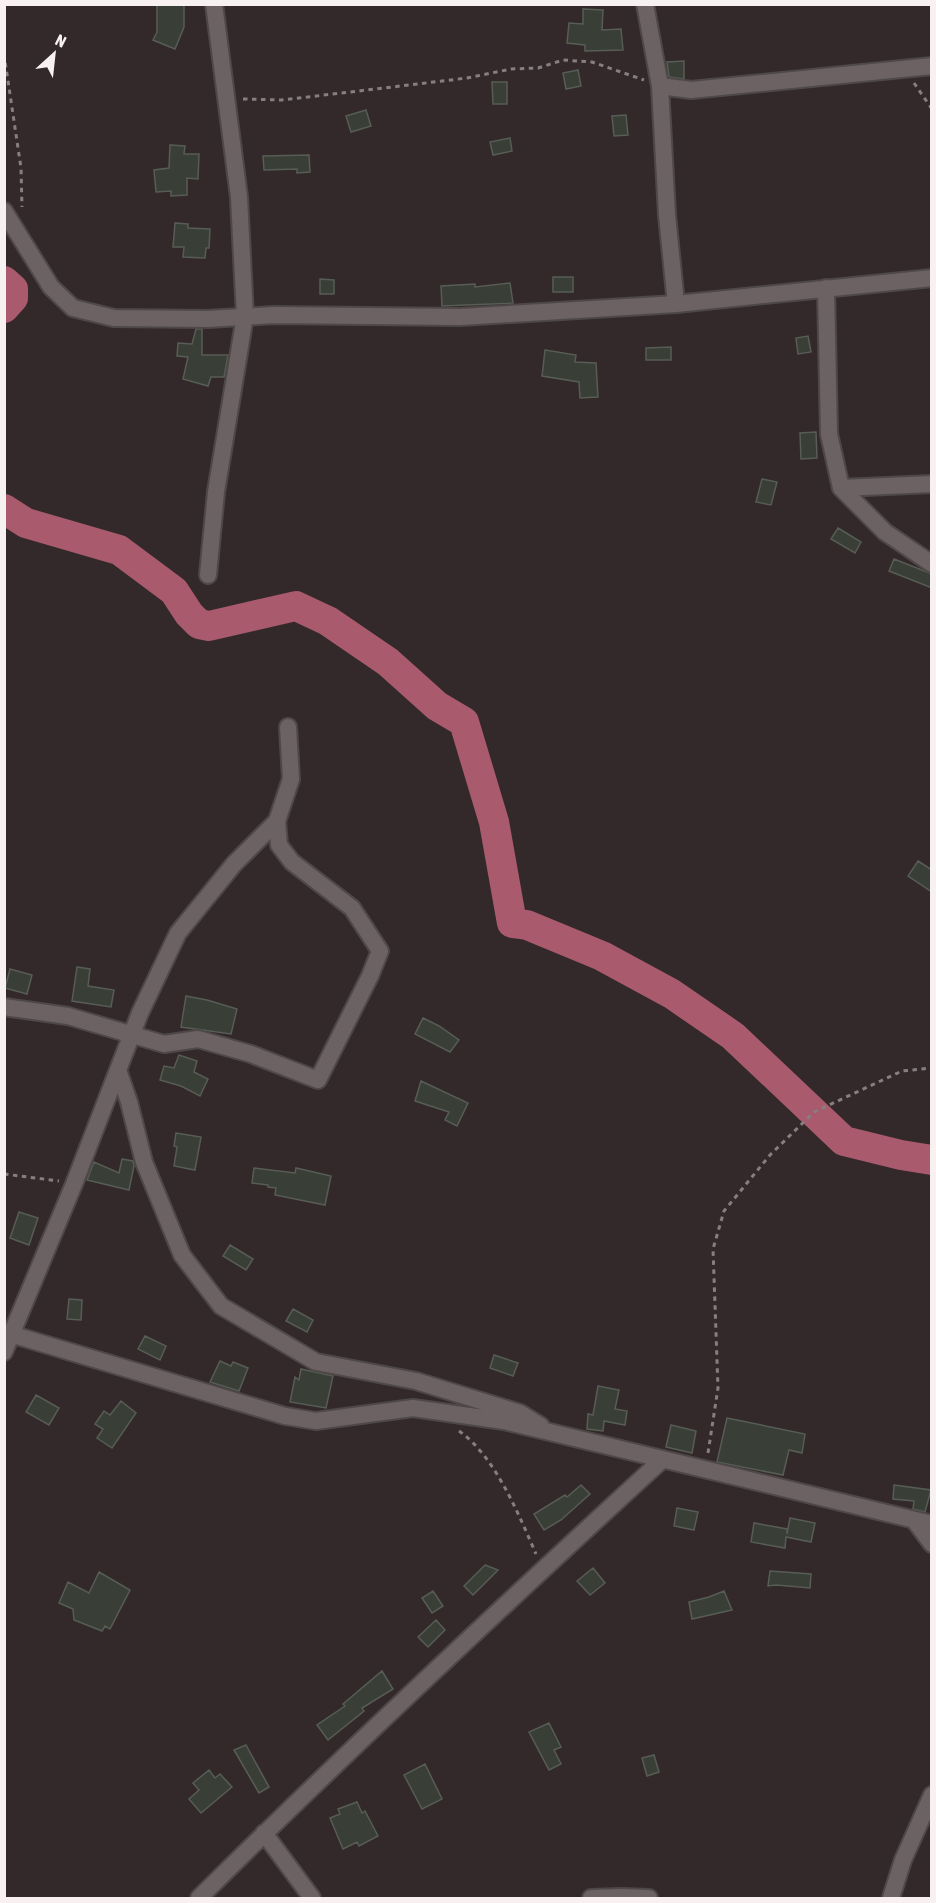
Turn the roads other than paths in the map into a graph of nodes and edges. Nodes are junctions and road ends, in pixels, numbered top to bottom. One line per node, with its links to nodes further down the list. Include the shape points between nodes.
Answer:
1 (214, 4): 9 (street, via 239,197)
2 (645, 4): 4 (street)
3 (932, 66): 4 (street, via 691,90)
4 (660, 86): 8 (street)
5 (4, 211): 9 (street, via 51,287 73,308 114,318)
6 (932, 278): 7 (street)
7 (826, 288): 8 (street); 11 (street, via 829,434)
8 (676, 304): 9 (street, via 460,317)
9 (245, 316): 13 (street, via 216,492)
10 (932, 484): 11 (street)
11 (841, 488): 12 (street, via 885,532)
12 (932, 564)
13 (208, 575)
14 (288, 727): 15 (street, via 291,779)
15 (277, 821): 17 (street, via 234,864 178,933); 17 (street, via 279,845 292,862 352,908 380,951 318,1080 198,1039 164,1044)
16 (4, 1007): 17 (street, via 68,1016)
17 (133, 1034): 18 (street)
18 (118, 1070): 19 (street, via 74,1184); 21 (street, via 144,1162 182,1255 221,1306 316,1362 426,1384 520,1413)
19 (8, 1333): 20 (street); 21 (street, via 285,1416 316,1421 413,1408 504,1421)
20 (4, 1352)
21 (552, 1433): 22 (street)
22 (663, 1459): 23 (street); 27 (street)
23 (914, 1520): 24 (street); 25 (street)
24 (932, 1524)
25 (932, 1544)
26 (932, 1795): 32 (street, via 903,1860)
27 (264, 1833): 28 (street); 29 (street)
28 (200, 1899)
29 (312, 1899)
30 (591, 1899): 31 (street)
31 (649, 1899)
32 (891, 1899)

